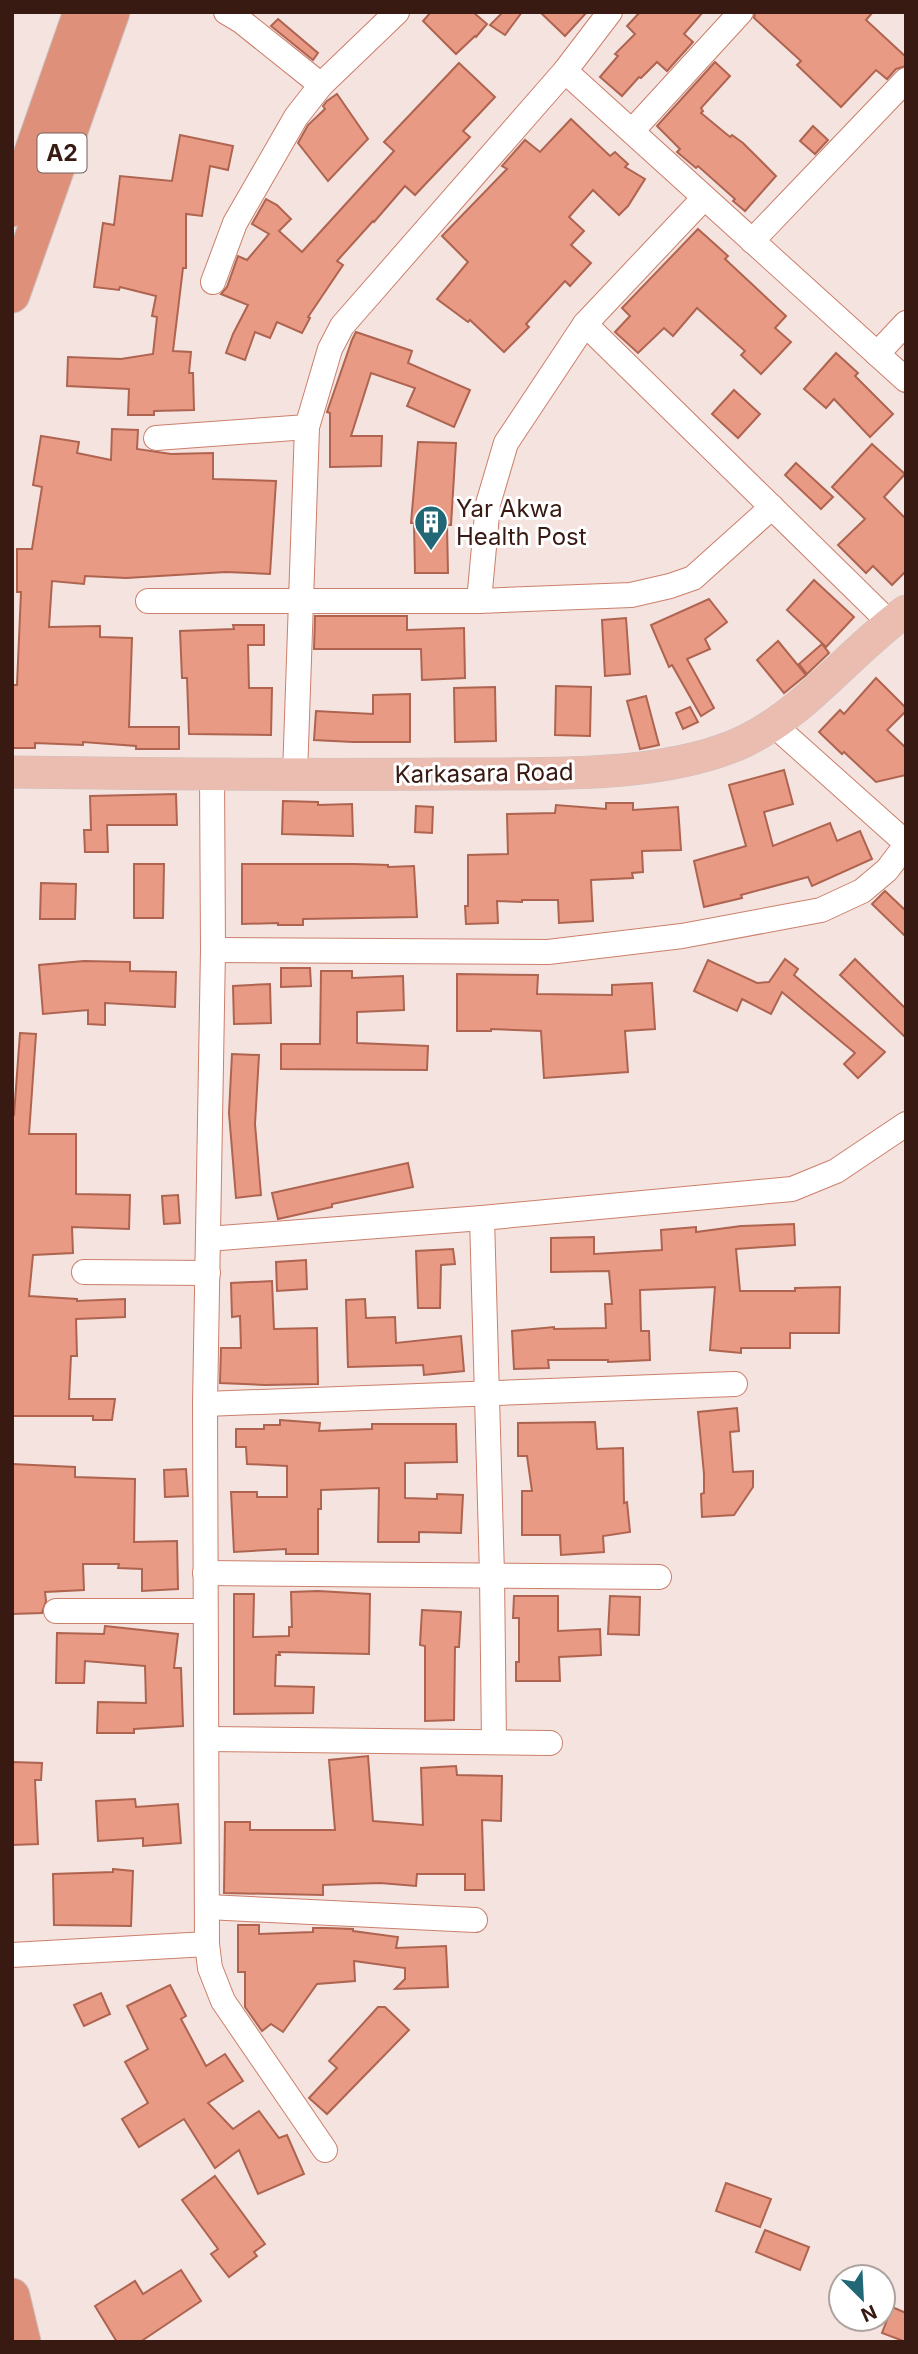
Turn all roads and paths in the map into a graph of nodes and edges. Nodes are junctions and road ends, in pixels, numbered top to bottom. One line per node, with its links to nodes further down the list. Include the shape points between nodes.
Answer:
1 (81, 12): 11 (highway, A2)
2 (112, 12): 15 (highway, A2)
3 (226, 12): 9 (street)
4 (397, 12): 9 (street)
5 (610, 12): 7 (street)
6 (741, 12): 10 (street)
7 (565, 71): 10 (street); 20 (street, via 342,326 330,349)
8 (906, 80): 13 (street)
9 (321, 85): 14 (street, via 296,117 235,223)
10 (632, 131): 12 (street)
11 (15, 193)
12 (704, 198): 13 (street); 17 (street)
13 (752, 241): 18 (street)
14 (213, 282)
15 (12, 295)
16 (906, 323): 18 (street)
17 (585, 324): 22 (street); 25 (street, via 506,443 488,503)
18 (877, 354): 19 (street)
19 (906, 380)
20 (307, 427): 21 (street); 23 (street)
21 (156, 438)
22 (772, 507): 25 (street, via 693,578 670,586 631,595); 26 (street)
23 (303, 600): 24 (street); 25 (street); 30 (street)
24 (148, 601)
25 (479, 601)
26 (898, 617): 27 (main road, Karkasara Road)
27 (774, 725): 30 (main road, Karkasara Road, via 715,753 667,765 574,773); 31 (street)
28 (12, 772): 29 (main road, Karkasara Road)
29 (212, 775): 30 (main road, Karkasara Road); 32 (street)
30 (295, 775)
31 (906, 844): 32 (street, via 887,870 862,891 821,910 682,936 548,952)
32 (213, 950): 35 (street)
33 (906, 1124): 34 (street, via 836,1171 792,1189)
34 (482, 1218): 35 (street); 39 (street)
35 (208, 1239): 37 (street)
36 (84, 1272): 37 (street)
37 (208, 1273): 40 (street)
38 (735, 1384): 39 (street)
39 (486, 1394): 40 (street); 42 (street)
40 (205, 1404): 41 (street)
41 (205, 1573): 42 (street); 45 (street)
42 (492, 1575): 43 (street); 47 (street)
43 (659, 1577)
44 (56, 1611): 45 (street)
45 (205, 1611): 46 (street)
46 (207, 1740): 47 (street); 49 (street)
47 (494, 1742): 48 (street)
48 (550, 1743)
49 (206, 1907): 50 (street); 51 (street)
50 (475, 1920)
51 (207, 1944): 52 (street); 53 (street, via 210,1968 223,2001)
52 (12, 1955)
53 (325, 2150)
54 (12, 2296): 55 (highway)
55 (23, 2342)

